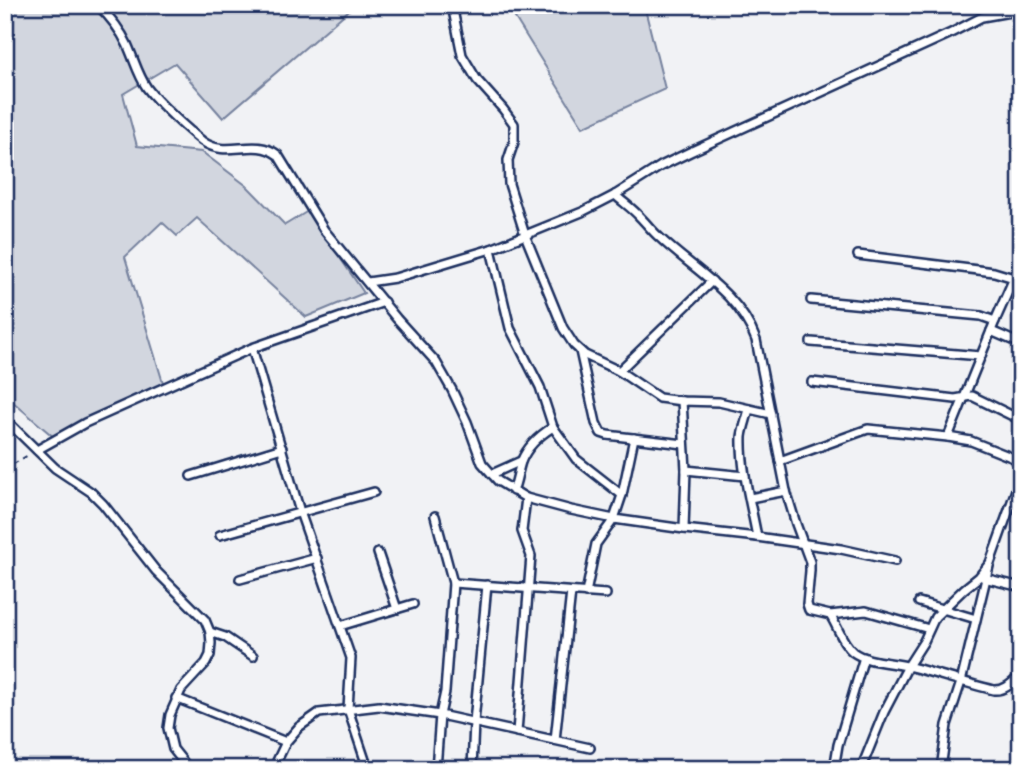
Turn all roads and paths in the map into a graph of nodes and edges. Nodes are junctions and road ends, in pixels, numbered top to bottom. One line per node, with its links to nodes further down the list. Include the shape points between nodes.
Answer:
1 (98, 5): 11 (street, via 119,29 147,88 203,142 218,149 256,146 278,155 324,230)
2 (452, 5): 5 (street, via 462,55 514,124 509,184)
3 (1021, 10): 4 (street, via 982,17 676,158)
4 (615, 195): 5 (street); 10 (street)
5 (525, 235): 6 (street); 19 (street, via 563,328)
6 (491, 249): 11 (street); 29 (street, via 510,328 540,387)
7 (858, 255): 9 (street)
8 (1021, 266): 9 (street)
9 (1014, 278): 14 (street)
10 (712, 281): 21 (street); 26 (street, via 751,326)
11 (368, 282): 13 (street)
12 (811, 300): 14 (street)
13 (384, 302): 18 (street); 40 (street, via 445,376 482,463)
14 (995, 321): 15 (street)
15 (991, 331): 17 (street); 20 (street)
16 (811, 342): 20 (street)
17 (1021, 344)
18 (252, 348): 33 (street); 34 (street, via 85,423)
19 (580, 351): 21 (street); 31 (street, via 599,429)
20 (981, 356): 23 (street)
21 (619, 371): 24 (street, via 659,398)
22 (812, 382): 23 (street)
23 (964, 397): 28 (street, via 972,396); 30 (street)
24 (682, 401): 25 (street); 32 (street)
25 (749, 409): 26 (street); 42 (street, via 743,436)
26 (771, 414): 36 (street)
27 (5, 419): 34 (street)
28 (1021, 420)
29 (553, 427): 35 (street); 47 (street, via 576,459)
30 (948, 437): 36 (street, via 868,429); 37 (street, via 971,440)
31 (634, 439): 32 (street); 47 (street)
32 (684, 444): 39 (street)
33 (282, 449): 41 (street); 50 (street)
34 (37, 450): 38 (path); 77 (street, via 103,504)
35 (521, 461): 40 (street); 44 (street)
36 (780, 461): 45 (street)
37 (1021, 461)
38 (5, 469)
39 (686, 470): 42 (street); 53 (street)
40 (492, 474): 44 (street)
41 (191, 475)
42 (745, 476): 49 (street)
43 (1021, 476): 60 (street)
44 (513, 491): 48 (street)
45 (786, 491): 49 (street); 56 (street)
46 (374, 492): 50 (street)
47 (622, 495): 52 (street)
48 (526, 498): 52 (street); 65 (street, via 522,531 531,556)
49 (750, 498): 55 (street)
50 (300, 512): 54 (street); 58 (street)
51 (435, 516): 62 (street)
52 (614, 519): 53 (street); 67 (street, via 597,544)
53 (684, 529): 55 (street)
54 (220, 535)
55 (757, 537): 56 (street)
56 (804, 545): 59 (street); 73 (street, via 810,562 807,607)
57 (378, 553): 72 (street)
58 (317, 558): 61 (street); 75 (street)
59 (895, 561)
60 (983, 578): 64 (street); 71 (street); 74 (street)
61 (240, 579)
62 (453, 583): 63 (street); 85 (street)
63 (486, 585): 65 (street); 86 (street)
64 (1021, 587)
65 (529, 589): 66 (street); 87 (street)
66 (571, 592): 67 (street); 88 (street)
67 (586, 593): 68 (street)
68 (606, 594)
69 (919, 601): 71 (street)
70 (413, 604): 72 (street)
71 (942, 608): 74 (street); 76 (street)
72 (397, 609): 75 (street)
73 (830, 615): 76 (street, via 866,611); 79 (street, via 845,643)
74 (976, 619): 82 (street)
75 (340, 626): 84 (street, via 351,658)
76 (929, 629): 80 (street)
77 (211, 632): 78 (street); 83 (street, via 206,663)
78 (253, 656)
79 (864, 657): 80 (street); 96 (street)
80 (908, 666): 82 (street); 97 (street)
81 (1021, 675): 82 (street, via 999,691)
82 (961, 682): 98 (street, via 947,725)
83 (176, 698): 89 (street); 92 (street, via 168,728 173,749)
84 (348, 709): 85 (street, via 379,706); 89 (street, via 319,713); 93 (street)
85 (440, 715): 86 (street); 94 (street)
86 (474, 722): 87 (street); 95 (street)
87 (517, 732): 88 (street)
88 (555, 740): 90 (street)
89 (286, 742): 91 (street)
90 (590, 748)
91 (277, 761)
92 (187, 769)
93 (365, 769)
94 (436, 769)
95 (472, 769)
96 (834, 769)
97 (861, 769)
98 (941, 769)

